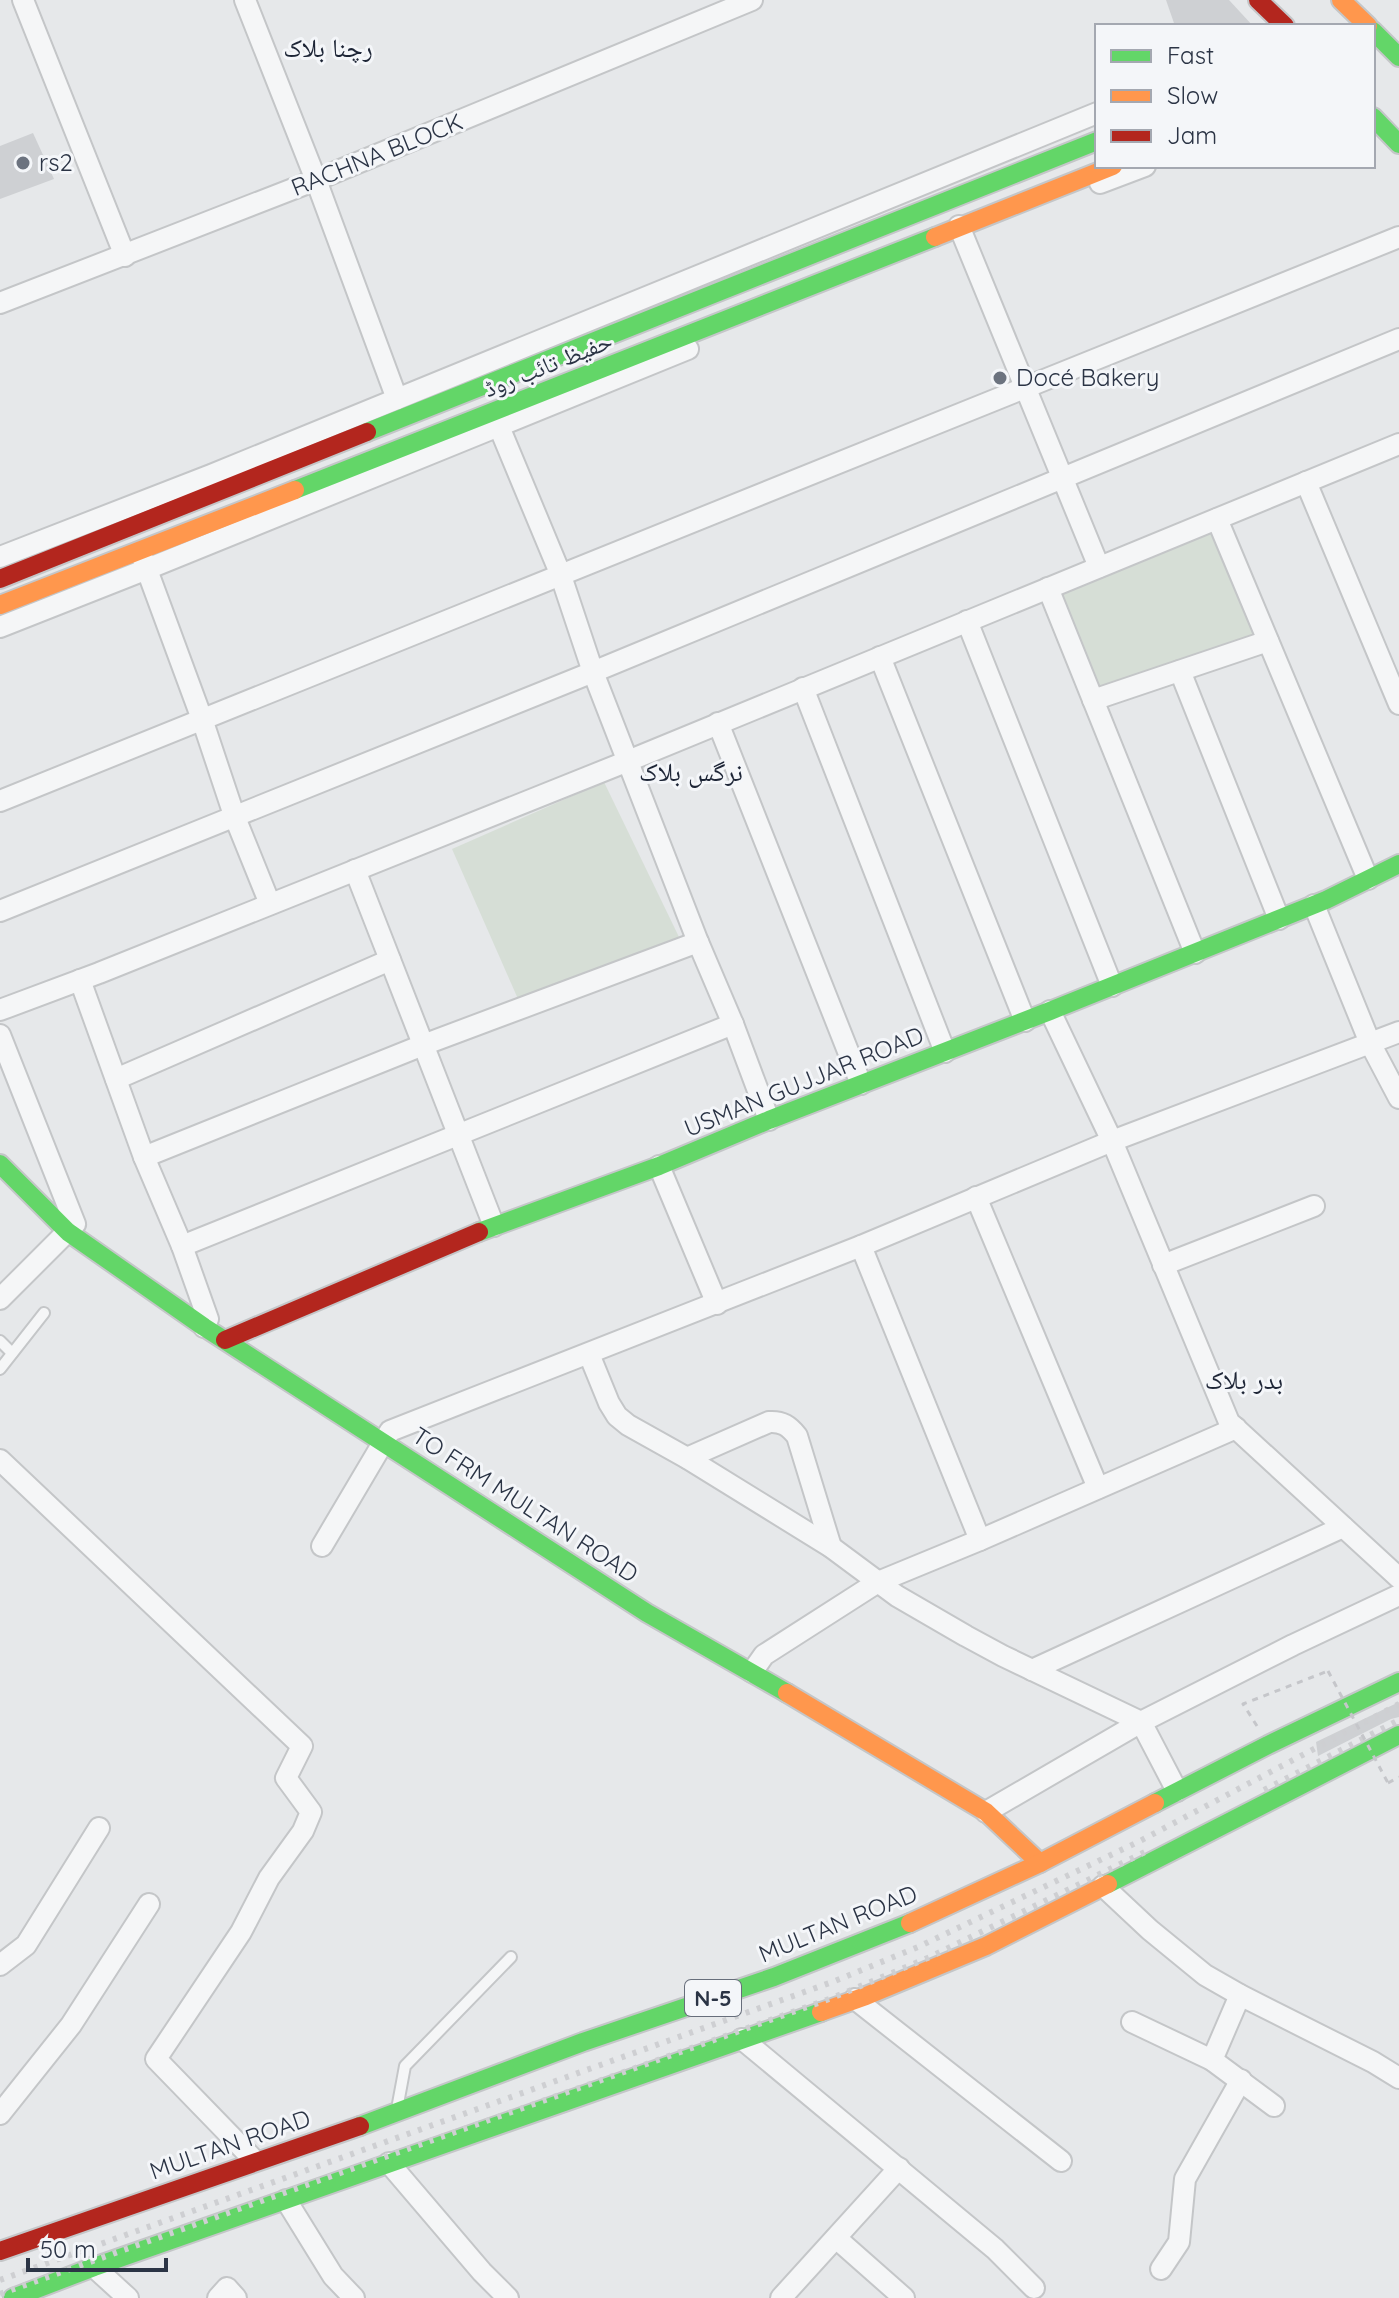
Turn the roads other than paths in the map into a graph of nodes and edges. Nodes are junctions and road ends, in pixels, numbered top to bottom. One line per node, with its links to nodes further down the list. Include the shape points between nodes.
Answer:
1 (23, 0): 20 (street)
2 (245, 0): 16 (street)
3 (752, 0): 16 (street, RACHNA BLOCK)
4 (1258, 0): 6 (street)
5 (1341, 0): 7 (street)
6 (1283, 24)
7 (1366, 24)
8 (1375, 33): 9 (street)
9 (1399, 57)
10 (1095, 114): 25 (street)
11 (1375, 119): 13 (street)
12 (1095, 142): 19 (street, حفیظ تائب روڈ)
13 (1399, 144)
14 (1108, 168): 17 (street, حفیظ تائب روڈ)
15 (1139, 168): 17 (street)
16 (316, 180): 20 (street, RACHNA BLOCK); 25 (street)
17 (961, 231): 21 (street, حفیظ تائب روڈ); 24 (street); 27 (street)
18 (1399, 237): 24 (street)
19 (824, 249): 21 (street); 26 (street, حفیظ تائب روڈ)
20 (125, 256): 22 (street, RACHNA BLOCK)
21 (835, 275): 27 (street, حفیظ تائب روڈ)
22 (0, 303)
23 (1399, 339): 29 (street)
24 (1026, 388): 29 (street); 36 (street)
25 (397, 399): 26 (street)
26 (381, 416): 33 (street); 37 (street, حفیظ تائب روڈ)
27 (496, 420): 32 (street, حفیظ تائب روڈ); 35 (street); 36 (street)
28 (1397, 450): 30 (street)
29 (1063, 478): 34 (street); 45 (street)
30 (1306, 482): 31 (street); 48 (street)
31 (1217, 519): 34 (street); 42 (street)
32 (140, 549): 35 (street); 39 (street, حفیظ تائب روڈ)
33 (0, 557)
34 (1099, 567): 38 (street)
35 (147, 569): 41 (street); 49 (street)
36 (560, 573): 45 (street); 49 (street)
37 (0, 579)
38 (1048, 588): 40 (street); 47 (street)
39 (0, 605)
40 (967, 621): 43 (street); 65 (street)
41 (0, 627)
42 (1268, 641): 44 (street); 56 (street)
43 (880, 657): 46 (street); 68 (street)
44 (1180, 671): 47 (street); 60 (street)
45 (593, 672): 51 (street); 53 (street)
46 (803, 688): 50 (street); 74 (street)
47 (1093, 700): 62 (street)
48 (1399, 704)
49 (202, 719): 52 (street); 53 (street)
50 (718, 723): 51 (street); 76 (street)
51 (628, 761): 55 (street); 61 (street)
52 (0, 801)
53 (234, 815): 57 (street); 59 (street)
54 (1399, 864): 56 (street, USMAN GUJJAR ROAD)
55 (355, 870): 57 (street); 63 (street)
56 (1368, 879): 58 (street, USMAN GUJJAR ROAD)
57 (270, 904): 64 (street)
58 (1314, 905): 60 (street, USMAN GUJJAR ROAD); 72 (street)
59 (0, 911)
60 (1279, 919): 62 (street, USMAN GUJJAR ROAD)
61 (698, 942): 69 (street); 73 (street)
62 (1195, 953): 65 (street, USMAN GUJJAR ROAD)
63 (390, 960): 73 (street); 75 (street)
64 (80, 980): 66 (street); 75 (street)
65 (1112, 986): 67 (street, USMAN GUJJAR ROAD)
66 (0, 1010)
67 (1050, 1011): 68 (street, USMAN GUJJAR ROAD); 80 (street)
68 (1025, 1021): 74 (street, USMAN GUJJAR ROAD)
69 (733, 1024): 78 (street); 79 (street)
70 (1399, 1032): 72 (street)
71 (0, 1035): 87 (street, via 75,1224)
72 (1370, 1043): 77 (street); 80 (street)
73 (423, 1045): 79 (street); 81 (street)
74 (945, 1052): 76 (street, USMAN GUJJAR ROAD)
75 (116, 1079): 81 (street)
76 (861, 1084): 78 (street, USMAN GUJJAR ROAD)
77 (1399, 1098)
78 (769, 1120): 83 (street, USMAN GUJJAR ROAD)
79 (459, 1136): 86 (street); 88 (street)
80 (1112, 1141): 84 (street); 90 (street)
81 (144, 1157): 88 (street)
82 (0, 1164): 87 (street, TO FRM MULTAN ROAD)
83 (659, 1166): 86 (street, USMAN GUJJAR ROAD); 92 (street)
84 (976, 1197): 89 (street); 104 (street)
85 (1314, 1206): 90 (street)
86 (494, 1226): 95 (street, USMAN GUJJAR ROAD)
87 (68, 1232): 91 (street); 94 (street, TO FRM MULTAN ROAD)
88 (182, 1246): 94 (street, via 208,1319)
89 (861, 1246): 92 (street); 106 (street)
90 (1163, 1265): 100 (street)
91 (0, 1299)
92 (717, 1304): 98 (street)
93 (44, 1313): 97 (lane)
94 (204, 1327): 95 (street, TO FRM MULTAN ROAD)
95 (225, 1340): 101 (street, TO FRM MULTAN ROAD)
96 (0, 1341): 97 (lane)
97 (12, 1353): 99 (lane)
98 (589, 1354): 101 (street, via 390,1431); 102 (street, via 617,1416)
99 (0, 1369)
100 (1236, 1428): 104 (street); 105 (street)
101 (383, 1442): 107 (street); 113 (street, TO FRM MULTAN ROAD, via 647,1613)
102 (687, 1458): 108 (street); 108 (street, via 769,1422 783,1423 797,1436)
103 (0, 1460): 135 (street, via 302,1746 286,1778 311,1812 303,1831 156,2059)
104 (1098, 1488): 106 (street)
105 (1343, 1527): 109 (street); 112 (street)
106 (980, 1540): 110 (street)
107 (322, 1546)
108 (831, 1547): 110 (street)
109 (1399, 1578)
110 (878, 1582): 112 (street); 113 (street, via 764,1655)
111 (1399, 1595): 115 (street)
112 (1032, 1670): 115 (street)
113 (752, 1672): 118 (street, TO FRM MULTAN ROAD)
114 (1399, 1682): 117 (street, MULTAN ROAD / N-5)
115 (1141, 1722): 117 (street); 118 (street)
116 (1399, 1735): 121 (street, N-5)
117 (1177, 1791): 120 (street, MULTAN ROAD / N-5)
118 (986, 1812): 120 (street, TO FRM MULTAN ROAD)
119 (99, 1828): 124 (street, via 26,1945)
120 (1040, 1863): 134 (street, MULTAN ROAD / N-5, via 886,1934)
121 (1103, 1886): 125 (street, via 1205,1975); 126 (street, N-5, via 986,1946)
122 (149, 1904): 133 (street, via 71,2025)
123 (511, 1957): 134 (lane, via 405,2066)
124 (0, 1965)
125 (1240, 1995): 129 (street); 130 (street)
126 (855, 1999): 128 (street, N-5); 136 (street)
127 (1132, 2022): 129 (street)
128 (742, 2039): 137 (street, N-5); 138 (street)
129 (1212, 2060): 131 (street)
130 (1399, 2078)
131 (1241, 2080): 132 (street); 143 (street, via 1185,2179 1179,2242)
132 (1274, 2106)
133 (0, 2114)
134 (396, 2114): 135 (street, MULTAN ROAD / N-5)
135 (255, 2161): 141 (street, MULTAN ROAD / N-5)
136 (1061, 2161)
137 (389, 2163): 139 (street, N-5); 150 (street)
138 (899, 2168): 140 (street); 144 (street)
139 (286, 2200): 142 (street, N-5); 149 (street, via 333,2276)
140 (836, 2238): 151 (street); 152 (street)
141 (0, 2251)
142 (94, 2267): 145 (street, N-5); 146 (street)
143 (1161, 2269)
144 (1034, 2288)
145 (13, 2298)
146 (128, 2298)
147 (218, 2298): 148 (street, via 227,2288)
148 (236, 2298)
149 (354, 2298)
150 (508, 2298)
151 (781, 2298)
152 (904, 2298)

